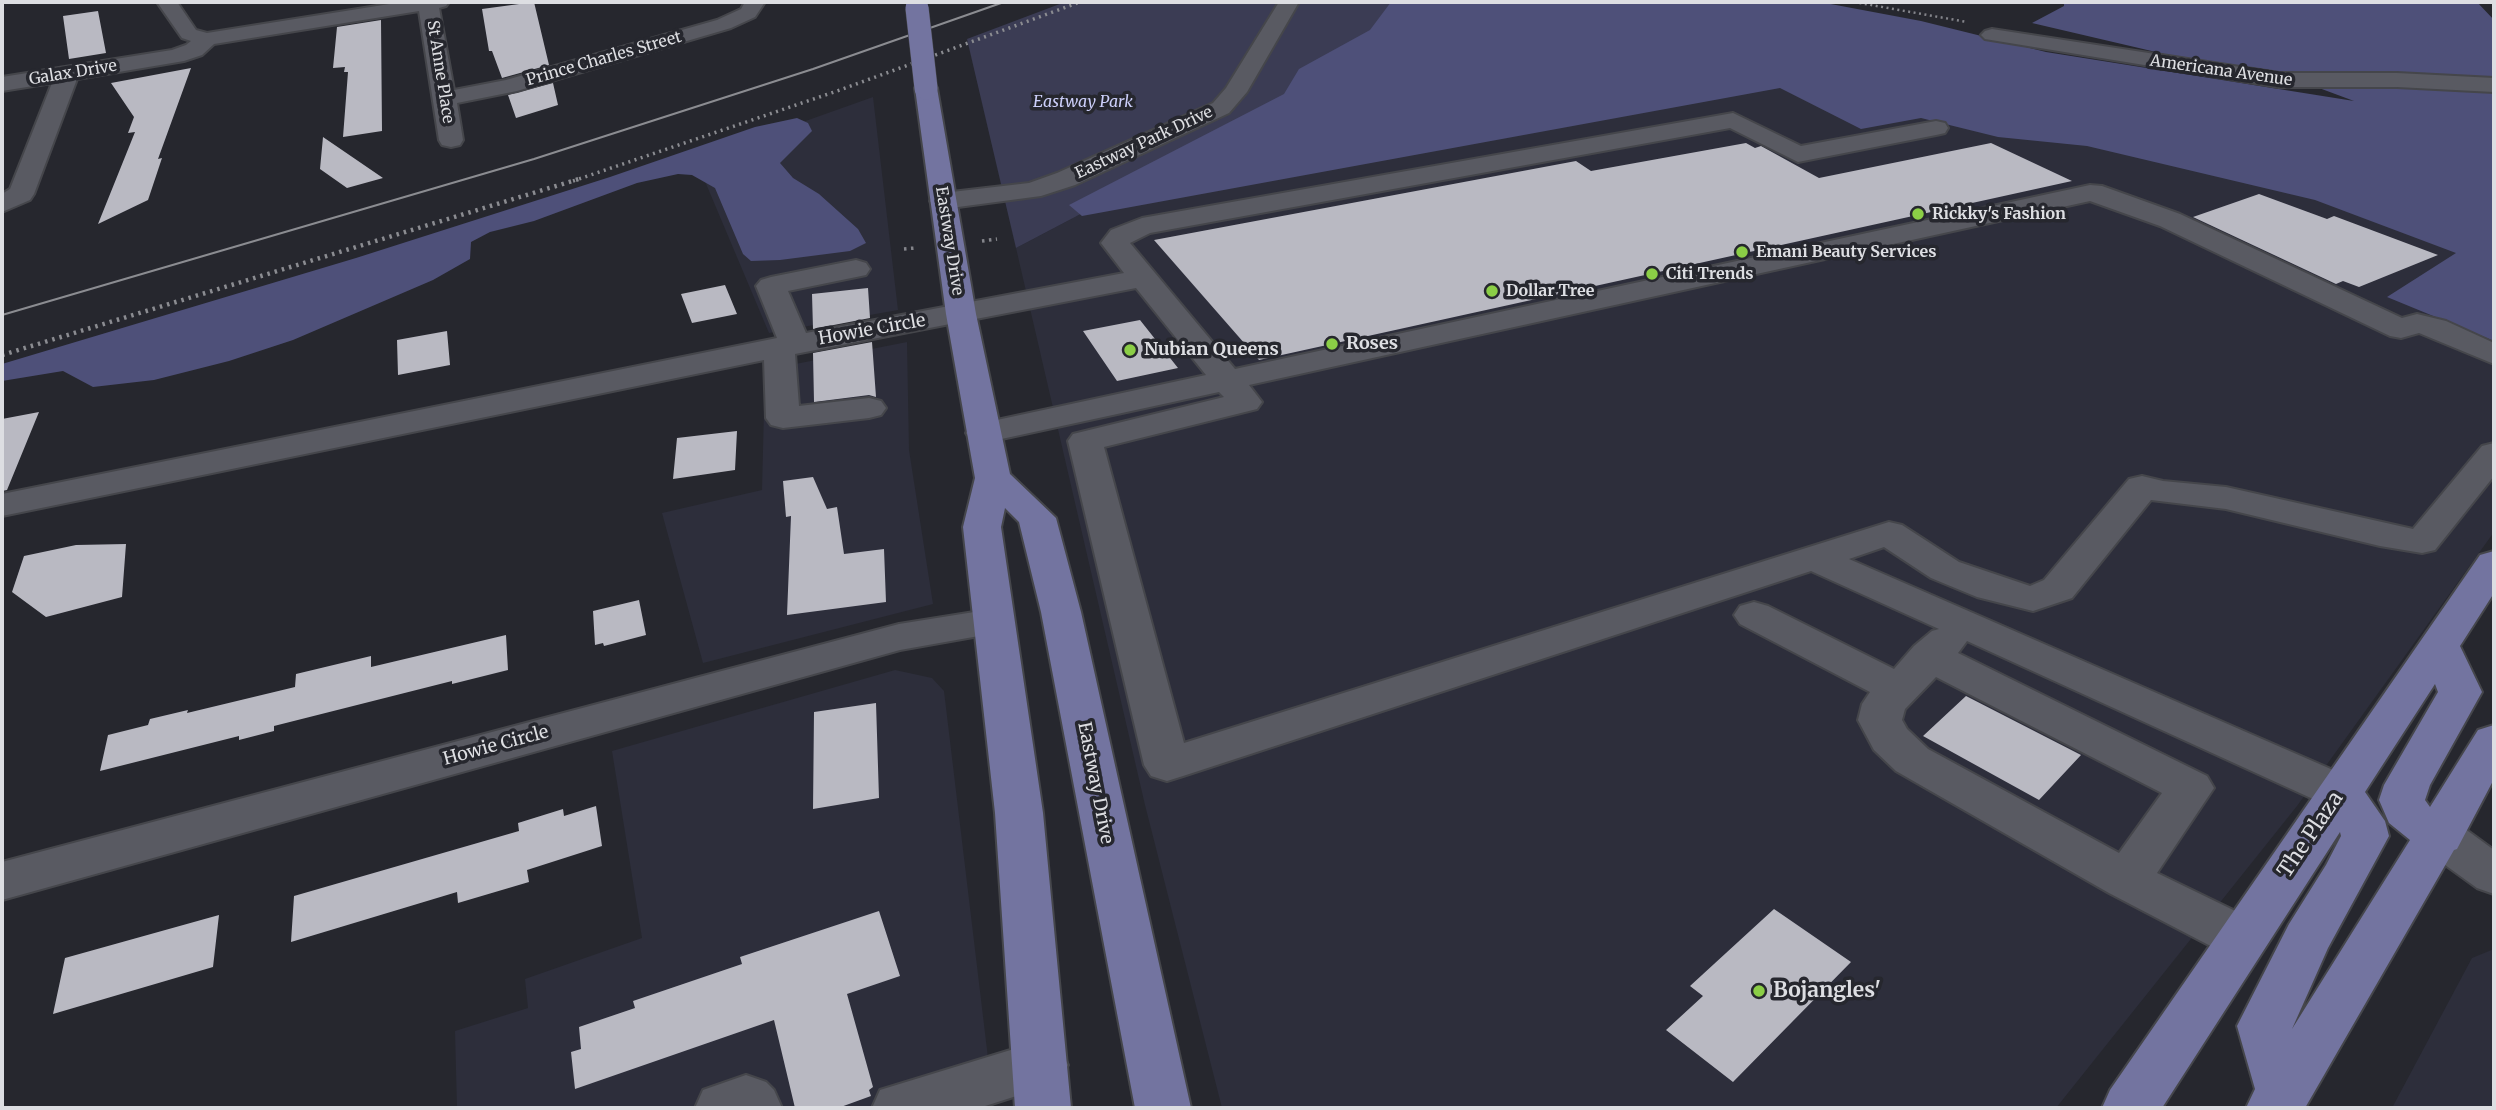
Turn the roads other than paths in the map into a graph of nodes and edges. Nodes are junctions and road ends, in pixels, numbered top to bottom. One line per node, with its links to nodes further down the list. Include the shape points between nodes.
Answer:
1 (167, 2): 7 (street, via 189,34)
2 (755, 2): 11 (street, Prince Charles Street, via 748,13 724,24 509,86)
3 (1289, 2): 14 (street, Eastway Park Drive, via 1236,92 1221,108 1066,180 1032,190)
4 (433, 3): 7 (street, Galax Drive); 11 (street, St Anne Place)
5 (917, 5): 14 (main road, Eastway Drive, bridge)
6 (1992, 35): 10 (street, Americana Avenue, via 2279,80)
7 (207, 39): 8 (street, Galax Drive, via 189,52)
8 (67, 74): 9 (street, Galax Drive); 15 (street, via 21,194)
9 (2, 85)
10 (2494, 85)
11 (443, 99): 13 (street, St Anne Place)
12 (1936, 128): 17 (street, via 1798,154 1733,120 1142,226 1115,243)
13 (452, 140)
14 (943, 201): 18 (main road, Eastway Drive)
15 (2, 203)
16 (856, 269): 19 (street, via 771,286)
17 (1144, 278): 18 (street, Howie Circle); 21 (street)
18 (961, 314): 19 (street, Howie Circle); 23 (main road, Eastway Drive)
19 (787, 346): 22 (street, via 783,418); 26 (street, Howie Circle)
20 (2494, 355): 21 (street, via 2435,328 2417,323 2401,329 2170,220 2090,193)
21 (1227, 380): 23 (street); 27 (street, via 1245,402 1085,441 1167,765)
22 (869, 408)
23 (983, 433): 25 (main road, Eastway Drive)
24 (2494, 453): 27 (street, via 2422,542 2226,498 2142,486 2058,589 2033,599 1945,570 1889,533)
25 (993, 478): 30 (main road, Eastway Drive, via 982,527); 48 (main road, Eastway Drive, via 1037,518 1061,612)
26 (2, 505)
27 (1815, 558): 31 (street)
28 (2488, 583): 32 (main road, The Plaza)
29 (1754, 615): 34 (street)
30 (993, 622): 41 (street, Howie Circle, via 899,637); 43 (main road, Eastway Drive, via 1019,813)
31 (1964, 624): 33 (street); 36 (street)
32 (2439, 646): 36 (main road, The Plaza); 37 (main road, via 2460,692 2402,800 2414,820)
33 (1929, 656): 34 (street); 40 (street, via 2191,788)
34 (1897, 688): 40 (street, via 1884,704 1880,720 1890,739 1912,760)
35 (2494, 741): 37 (main road)
36 (2340, 792): 42 (main road, The Plaza); 44 (main road, via 2361,821 2364,836 2264,1026)
37 (2440, 836): 38 (street); 39 (street); 44 (main road)
38 (2494, 852)
39 (2494, 876)
40 (2126, 880): 42 (street)
41 (2, 881)
42 (2242, 938): 49 (main road, The Plaza)
43 (1041, 1087): 47 (street)
44 (2279, 1100)
45 (723, 1108): 46 (street, via 746,1100)
46 (754, 1108)
47 (900, 1108)
48 (1163, 1108)
49 (2130, 1108)

